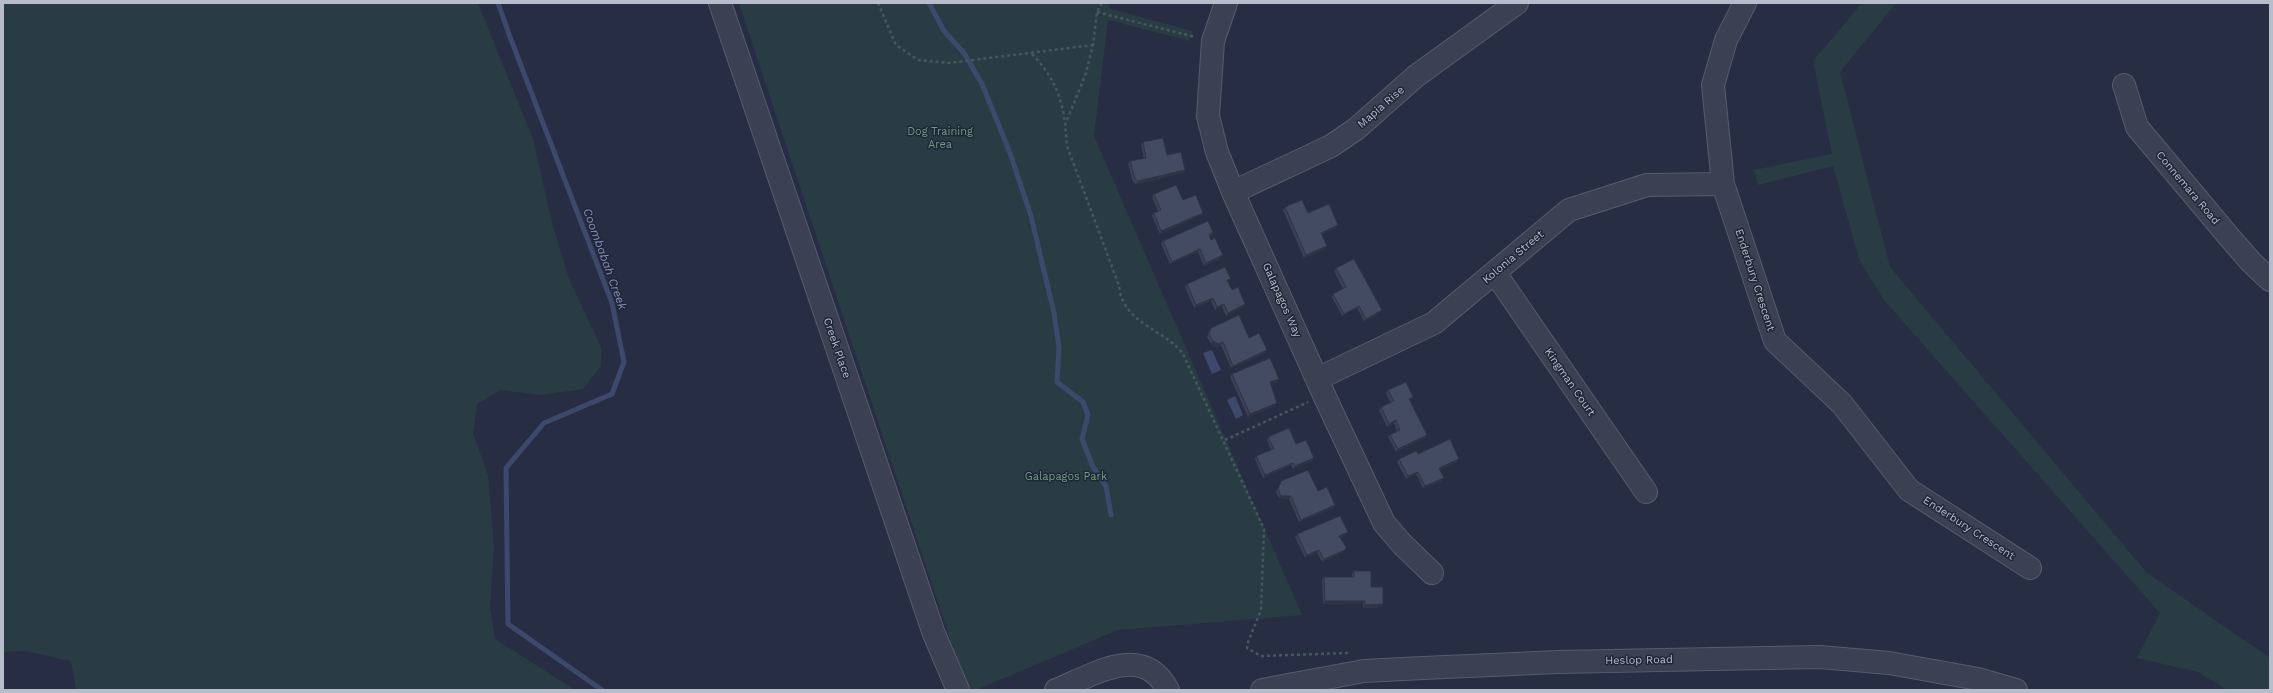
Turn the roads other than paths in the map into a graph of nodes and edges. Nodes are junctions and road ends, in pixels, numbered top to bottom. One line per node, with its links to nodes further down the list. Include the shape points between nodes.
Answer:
1 (720, 3): 14 (street, Creek Place, via 931,627)
2 (1226, 3): 7 (street, Galapagos Way, via 1213,41 1208,116 1217,152)
3 (1517, 3): 7 (street, Mapia Rise, via 1421,72 1356,129 1330,146)
4 (1745, 3): 6 (street, Enderbury Crescent, via 1726,40 1713,86)
5 (2124, 85): 9 (street, Connemara Road, via 2137,127 2245,256)
6 (1723, 184): 8 (street, Kolonia Street, via 1647,184 1569,210); 12 (street, Enderbury Crescent, via 1775,341 1842,404 1909,490)
7 (1233, 192): 10 (street, Galapagos Way)
8 (1495, 273): 10 (street, Kolonia Street, via 1434,323); 11 (street, Kingman Court)
9 (2270, 280)
10 (1321, 387): 13 (street, Galapagos Way, via 1384,522)
11 (1646, 492)
12 (2030, 568)
13 (1432, 573)
14 (958, 690)
15 (1056, 690): 16 (street, via 1113,666 1129,664 1144,667 1158,675)
16 (1168, 690)
17 (1262, 690): 18 (street, Heslop Road, via 1364,671 1558,662 1820,657 1889,663 1978,679)
18 (2016, 690)

